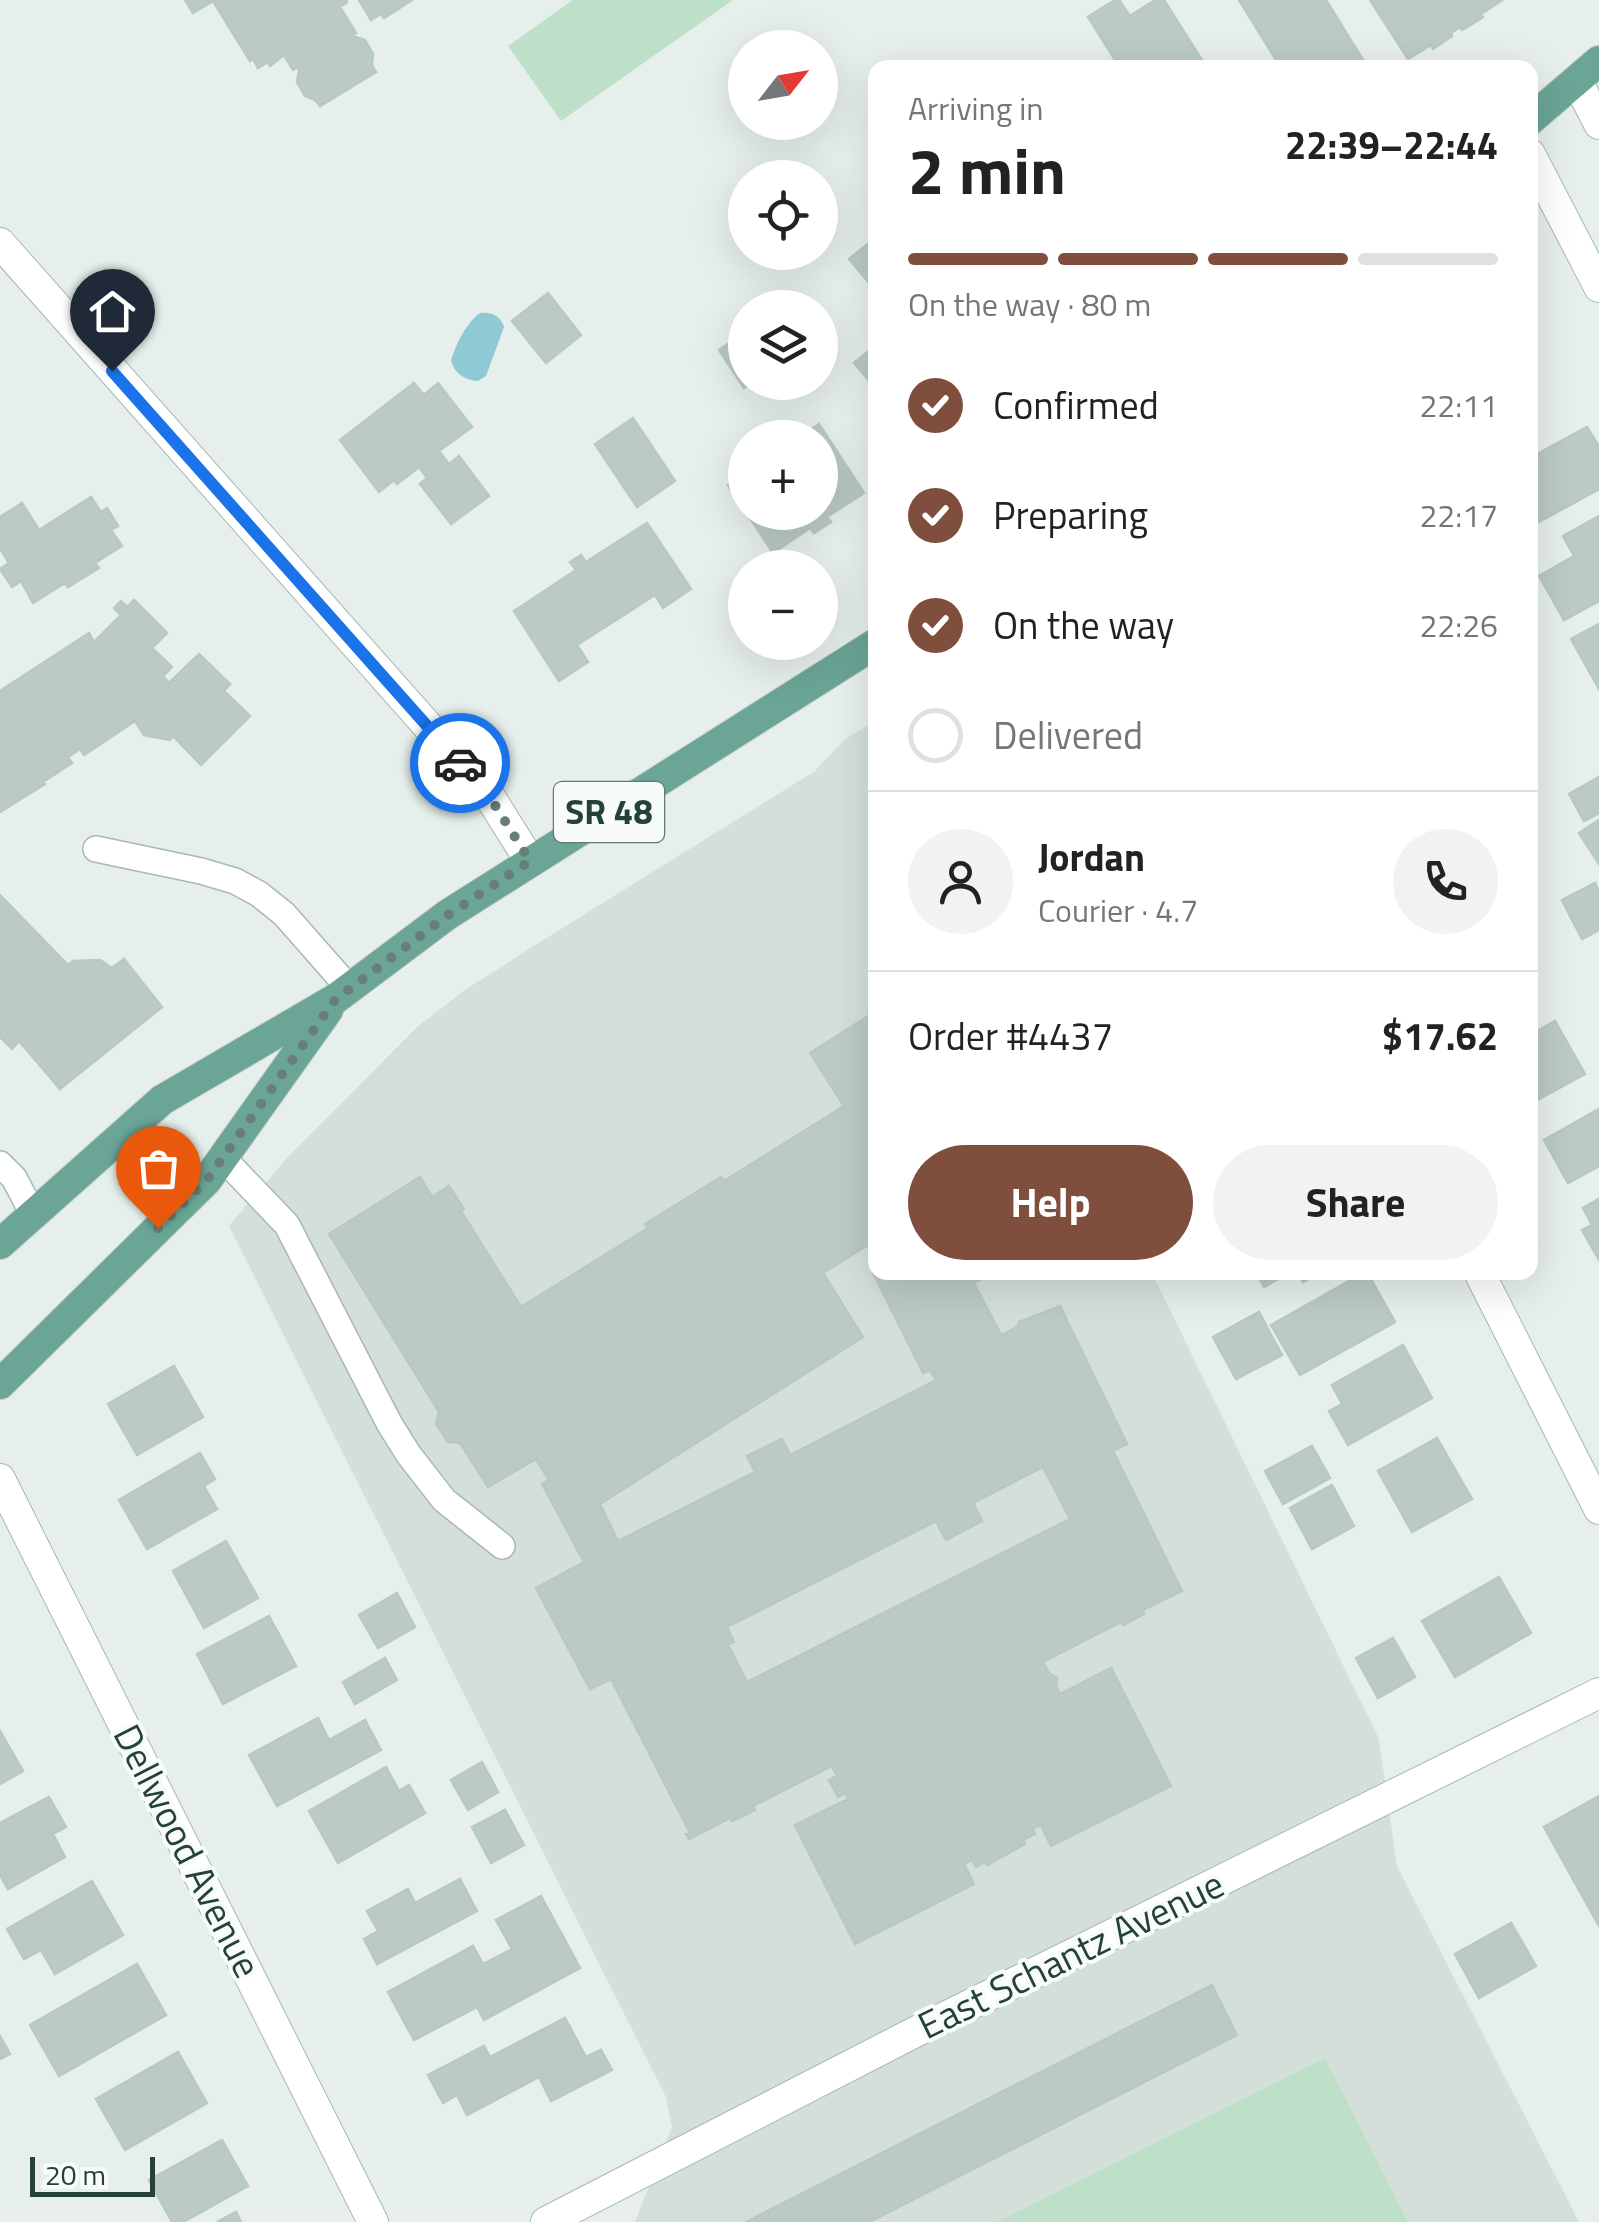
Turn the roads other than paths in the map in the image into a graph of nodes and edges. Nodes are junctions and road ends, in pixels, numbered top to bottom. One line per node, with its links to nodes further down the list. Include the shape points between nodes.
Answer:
1 (1588, 71): 2 (main road); 3 (street)
2 (1538, 113)
3 (1599, 124)
4 (1538, 169): 6 (street)
5 (0, 242): 9 (street, via 488,794)
6 (1599, 287)
7 (868, 648): 9 (main road, SR 48)
8 (96, 850): 10 (lane, via 201,870 259,894 284,914)
9 (530, 861): 10 (main road, SR 48)
10 (342, 994): 11 (main road, SR 48); 13 (main road, SR 48, via 162,1100)
11 (222, 1158): 16 (main road, SR 48); 19 (lane, via 287,1225 409,1456 444,1500)
12 (0, 1164): 13 (lane)
13 (34, 1214): 14 (main road, SR 48)
14 (0, 1244)
15 (1482, 1280): 18 (street)
16 (0, 1384)
17 (0, 1480): 21 (street, Dellwood Avenue)
18 (1599, 1508)
19 (502, 1546)
20 (1599, 1693): 22 (street, East Schantz Avenue)
21 (373, 2222)
22 (546, 2222)

